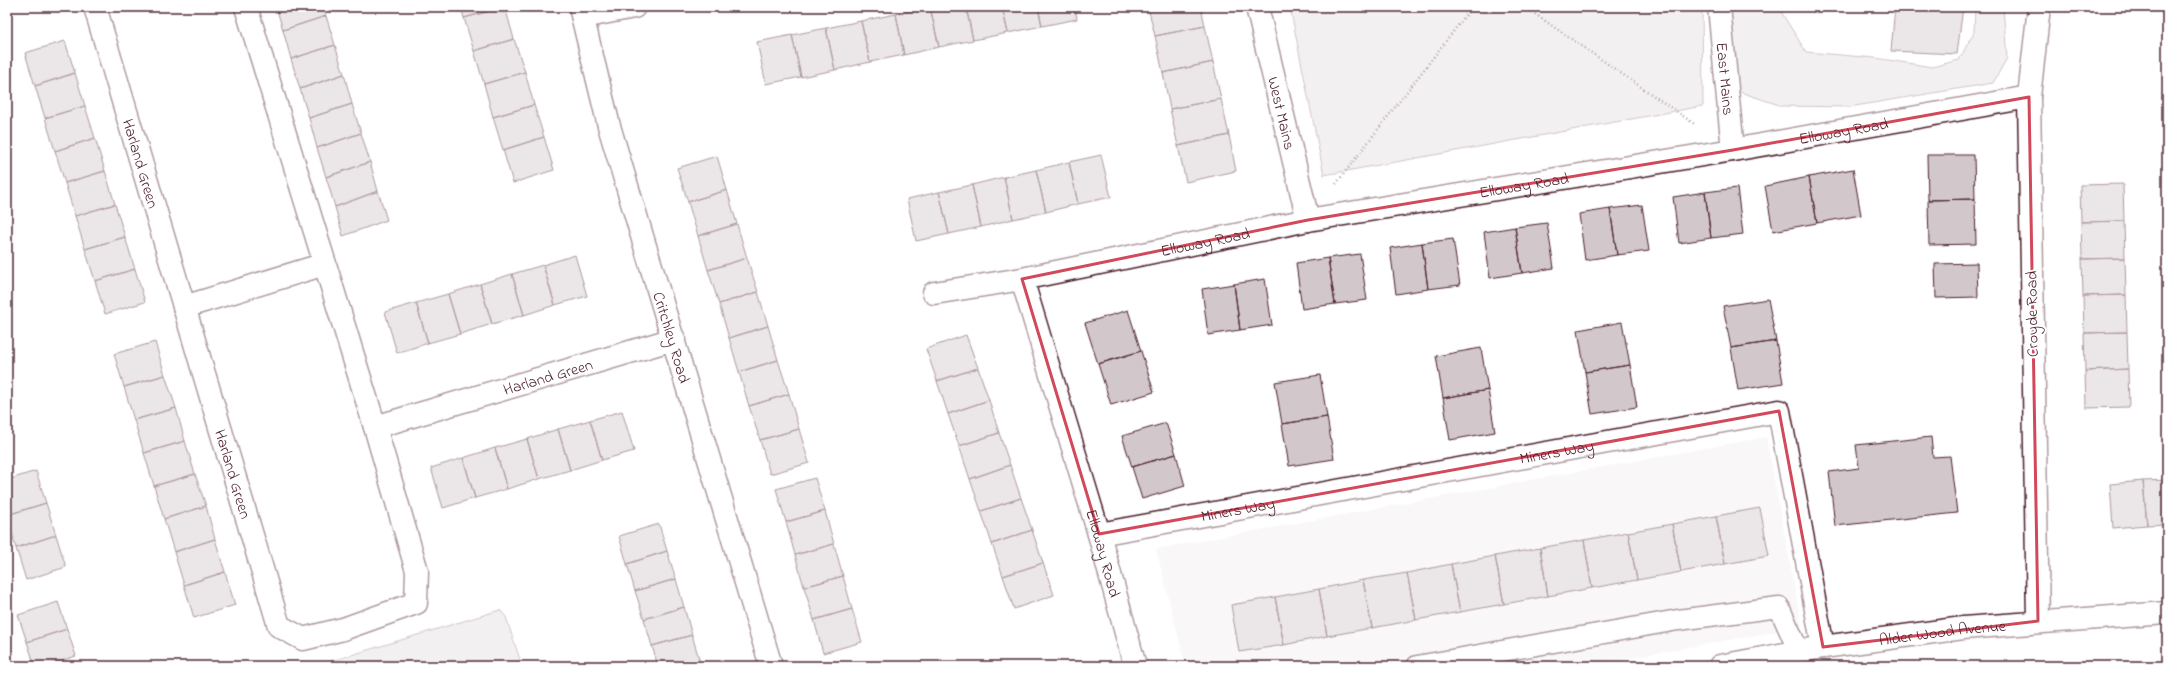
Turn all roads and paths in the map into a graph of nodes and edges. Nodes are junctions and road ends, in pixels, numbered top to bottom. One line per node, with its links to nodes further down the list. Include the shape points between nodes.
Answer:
1 (95, 7): 16 (street, Harland Green)
2 (246, 7): 13 (street, Harland Green)
3 (634, 7): 9 (street)
4 (1257, 7): 12 (street, West Mains)
5 (1472, 7): 12 (path)
6 (1525, 7): 11 (path)
7 (1719, 7): 11 (street, East Mains)
8 (2040, 7): 10 (street, Croyde Road)
9 (582, 12): 17 (street, Critchley Road, via 610,126)
10 (2029, 97): 11 (street, Elloway Road); 21 (street, Croyde Road)
11 (1733, 150): 12 (street, Elloway Road)
12 (1308, 220): 14 (street, Elloway Road)
13 (325, 264): 16 (street); 18 (street, Harland Green)
14 (1022, 279): 15 (street, Elloway Road); 19 (street, Elloway Road)
15 (934, 293)
16 (184, 307): 18 (street, Harland Green, via 279,626 303,640 343,629 416,602 417,571)
17 (674, 339): 18 (street, Harland Green); 24 (street, Critchley Road)
18 (375, 427)
19 (1099, 534): 22 (street, Miners Way, via 1779,412); 25 (street, Elloway Road)
20 (2167, 613): 21 (street, Alder Wood Avenue)
21 (2038, 622): 22 (street, Alder Wood Avenue, via 1963,628)
22 (1823, 647): 23 (street, Alder Wood Avenue)
23 (1799, 652): 26 (lane, via 1779,607 1678,620); 27 (street, Alder Wood Avenue)
24 (772, 666)
25 (1135, 666)
26 (1417, 666)
27 (1720, 666)

